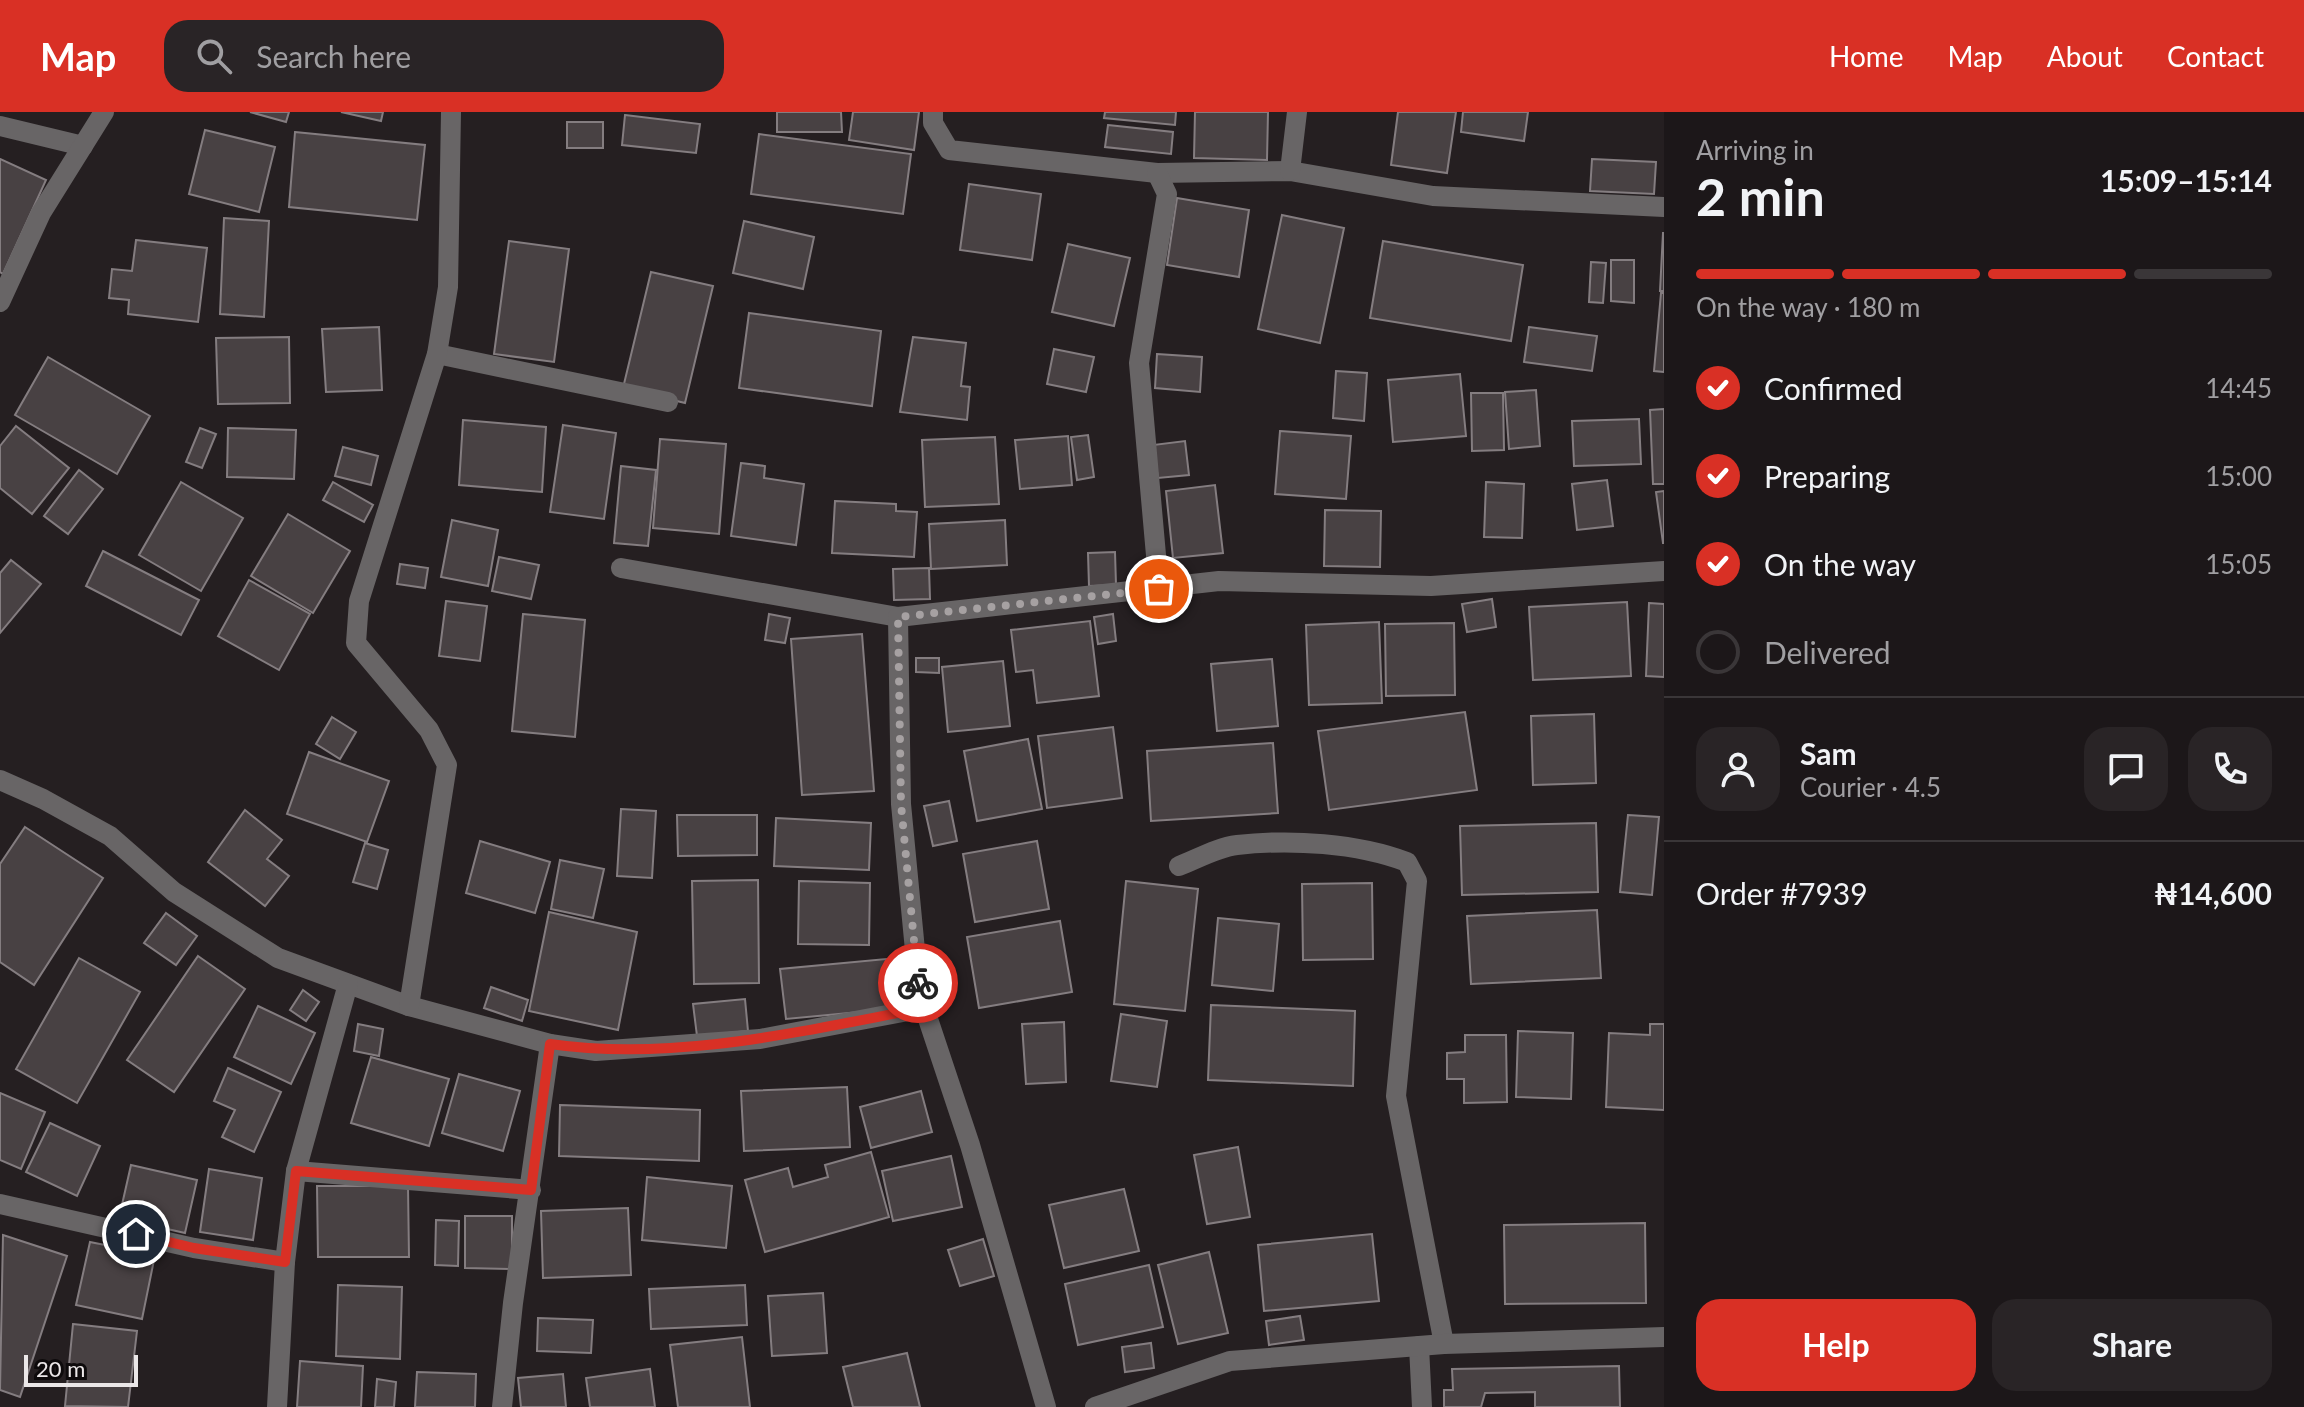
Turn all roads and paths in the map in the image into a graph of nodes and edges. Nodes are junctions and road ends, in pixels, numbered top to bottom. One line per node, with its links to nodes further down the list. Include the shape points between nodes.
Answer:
1 (104, 112): 6 (street)
2 (451, 112): 11 (street, via 448,287)
3 (933, 112): 8 (street, via 933,123 949,150)
4 (1297, 112): 7 (street)
5 (0, 126): 6 (street)
6 (83, 146): 10 (street, via 41,213)
7 (1290, 171): 8 (street); 9 (street, via 1433,196)
8 (1157, 173): 15 (street, via 1167,194 1139,363)
9 (1664, 207)
10 (0, 302)
11 (437, 354): 12 (street); 20 (street, via 359,601 356,643 429,730 447,765)
12 (668, 402)
13 (621, 568): 16 (street)
14 (1664, 571): 15 (street, via 1431,586 1219,581)
15 (1159, 589): 16 (street)
16 (898, 617): 21 (street, via 901,804)
17 (0, 780): 19 (street, via 110,836 174,892 278,958)
18 (1179, 866): 28 (street, via 1234,845 1319,846 1380,852 1407,862 1417,881 1396,1096)
19 (348, 984): 20 (street); 23 (street)
20 (409, 1006): 22 (street)
21 (924, 1008): 22 (street, via 760,1039 596,1051); 32 (street)
22 (550, 1044): 24 (street)
23 (296, 1171): 24 (street); 26 (street)
24 (531, 1190): 31 (street)
25 (0, 1204): 26 (street, via 194,1248)
26 (285, 1262): 30 (street)
27 (1664, 1337): 28 (street)
28 (1444, 1344): 29 (street)
29 (1419, 1346): 33 (street, via 1230,1361); 34 (street)
30 (277, 1407)
31 (502, 1407)
32 (1046, 1407)
33 (1095, 1407)
34 (1422, 1407)

